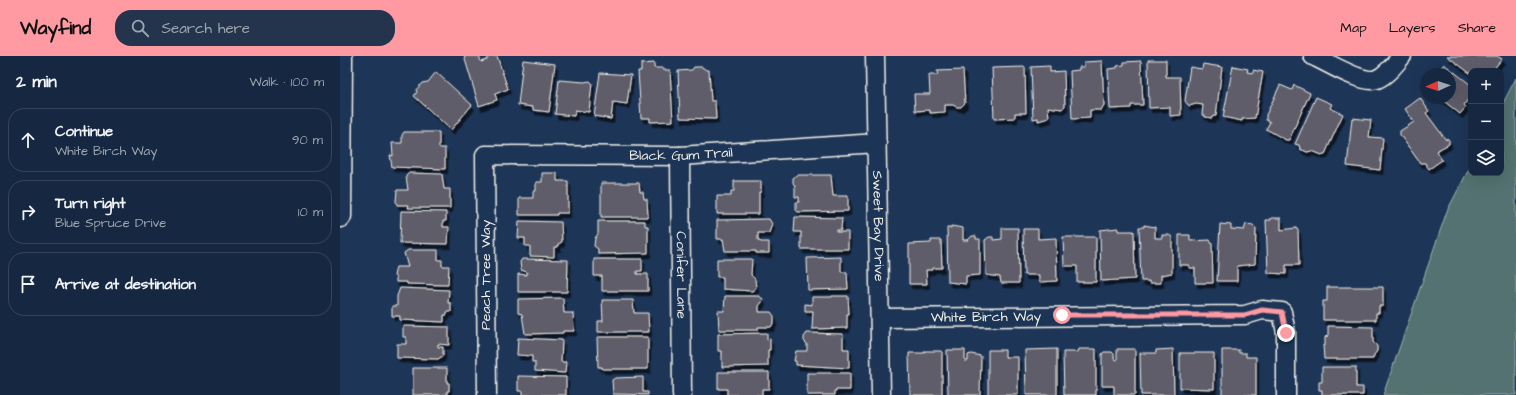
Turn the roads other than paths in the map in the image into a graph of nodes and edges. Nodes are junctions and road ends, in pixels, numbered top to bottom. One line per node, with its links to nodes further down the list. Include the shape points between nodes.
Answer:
1 (341, 56): 5 (main road)
2 (876, 56): 6 (street, Sweet Bay Drive)
3 (1313, 56): 4 (street, via 1361,78 1376,80)
4 (1402, 56)
5 (341, 88): 9 (main road)
6 (878, 143): 8 (street, Black Gum Trail); 10 (street, Sweet Bay Drive)
7 (485, 156): 8 (street, Black Gum Trail); 11 (street, Peach Tree Way)
8 (680, 156): 12 (street, Conifer Lane)
9 (340, 216)
10 (880, 318): 13 (street, Sweet Bay Drive); 14 (street, White Birch Way, via 1245,315 1262,310 1282,312 1286,333)
11 (487, 395)
12 (682, 395)
13 (881, 395)
14 (1286, 395)

